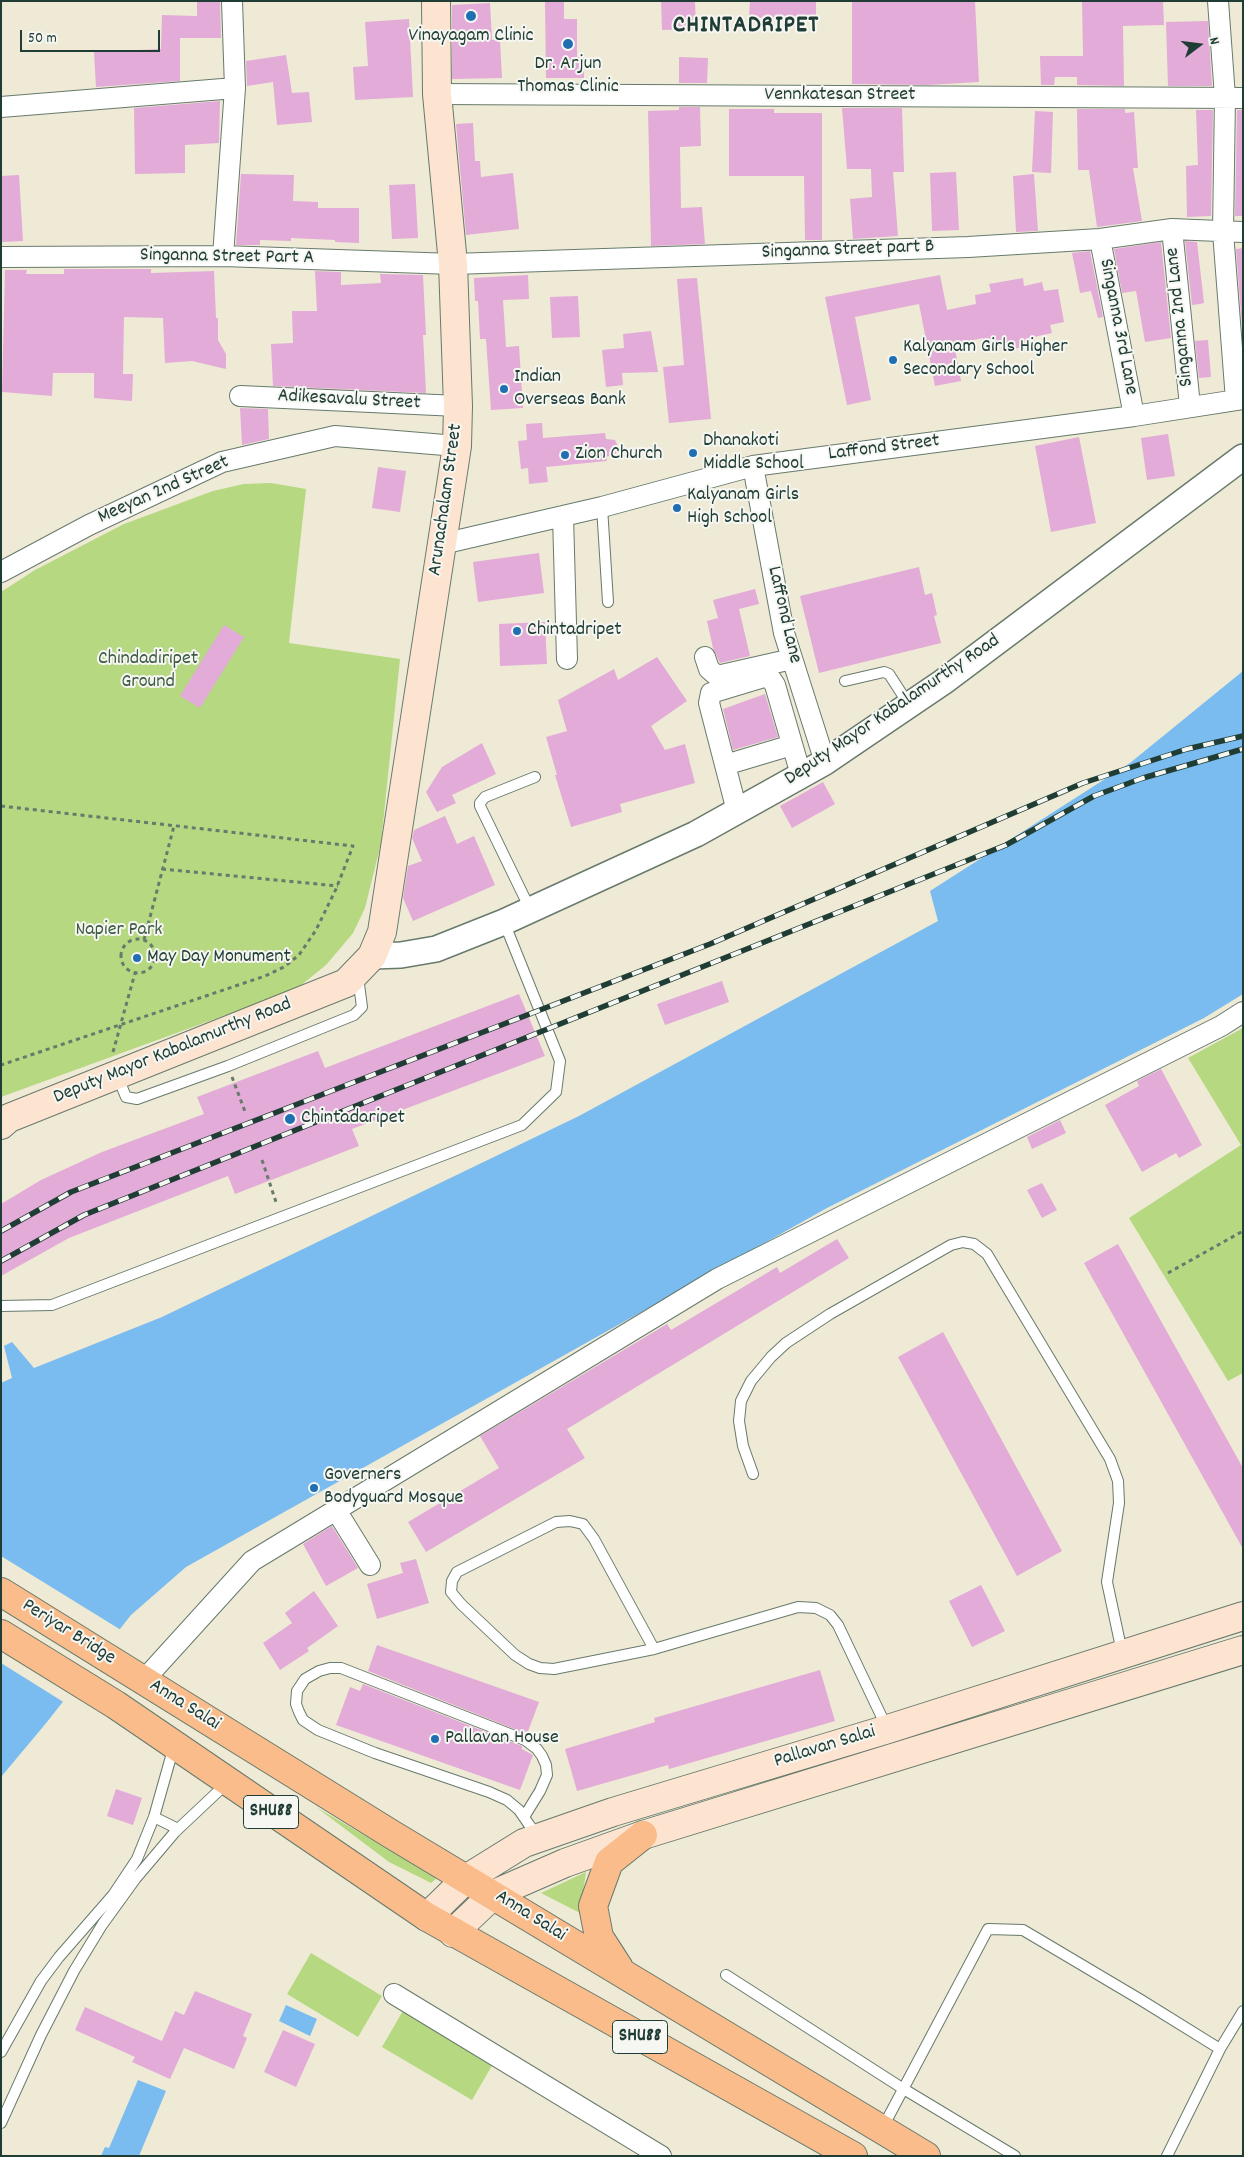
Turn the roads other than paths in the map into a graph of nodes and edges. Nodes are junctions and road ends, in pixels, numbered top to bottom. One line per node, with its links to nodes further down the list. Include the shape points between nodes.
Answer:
1 (232, 1): 4 (street)
2 (436, 1): 5 (main road, Arunachalam Street)
3 (1218, 1): 6 (street)
4 (235, 88): 7 (street); 11 (street)
5 (437, 94): 6 (street, Vennkatesan Street); 13 (main road, Arunachalam Street)
6 (1234, 97): 9 (street)
7 (1, 107)
8 (1172, 229): 9 (street, Singanna Street part B); 10 (street, Singanna Street part B); 17 (street, Singanna 2nd Lane)
9 (1233, 232): 15 (street)
10 (1100, 239): 13 (street, Singanna Street part B, via 968,247); 18 (street, Singanna 3rd Lane)
11 (223, 256): 12 (street, Singanna Street Part A); 13 (street, Singanna Street Part A)
12 (1, 257)
13 (453, 264): 16 (main road, Arunachalam Street)
14 (240, 396): 16 (street, Adikesavalu Street)
15 (1239, 399): 17 (street, Laffond Street)
16 (458, 406): 19 (main road, Arunachalam Street)
17 (1190, 406): 18 (street, Laffond Street)
18 (1134, 416): 21 (street, Laffond Street)
19 (457, 446): 24 (main road, Arunachalam Street); 25 (street, Meeyan 2nd Street, via 336,436 222,462 89,525)
20 (1243, 457): 31 (street, Deputy Mayor Kabalamurthy Road)
21 (753, 466): 22 (street, Laffond Street); 29 (street, Laffond Lane, via 784,633)
22 (602, 507): 23 (street, Laffond Street); 26 (lane)
23 (563, 516): 24 (street, Laffond Street); 28 (street)
24 (442, 544): 40 (main road, Arunachalam Street, via 382,932)
25 (1, 572)
26 (608, 602)
27 (705, 657): 29 (street, via 708,669 718,676)
28 (567, 659)
29 (792, 659): 33 (street, Laffond Lane)
30 (845, 681): 31 (lane, via 884,672 889,674)
31 (909, 705): 33 (street, Deputy Mayor Kabalamurthy Road)
32 (792, 745): 34 (street); 34 (street, via 775,685 770,679 711,692 709,703); 35 (street)
33 (825, 762): 35 (street, Deputy Mayor Kabalamurthy Road)
34 (725, 766): 37 (street)
35 (801, 775): 37 (street, Deputy Mayor Kabalamurthy Road)
36 (536, 777): 38 (lane, via 485,797 480,802)
37 (737, 811): 38 (street, Deputy Mayor Kabalamurthy Road, via 696,834)
38 (531, 910): 39 (street, Deputy Mayor Kabalamurthy Road)
39 (504, 922): 40 (street, Deputy Mayor Kabalamurthy Road, via 436,949 401,955); 43 (lane, via 560,1061 556,1092 522,1125 52,1304)
40 (358, 971): 42 (main road, Deputy Mayor Kabalamurthy Road, via 9,1118)
41 (1243, 1012): 45 (street, via 1221,1026 717,1279)
42 (1, 1125)
43 (1, 1306)
44 (752, 1474): 52 (lane, via 739,1421 741,1401 751,1381 771,1357 830,1314 951,1246 963,1242 974,1244 987,1254 1110,1459 1118,1482 1118,1503 1107,1582)
45 (336, 1510): 46 (street); 53 (street, via 252,1561)
46 (370, 1565)
47 (1, 1592): 53 (main road, Periyar Bridge / SHU88)
48 (1243, 1616): 52 (main road, Pallavan Salai)
49 (1, 1634): 54 (main road, Periyar Bridge / SHU88)
50 (654, 1650): 50 (lane, via 583,1524 556,1522 457,1572 452,1581 451,1592 460,1604 516,1656 534,1666 554,1669); 55 (lane, via 798,1607 816,1608 830,1615 838,1625)
51 (1243, 1650): 61 (main road, Pallavan Salai)
52 (1122, 1653): 55 (main road, Pallavan Salai)
53 (139, 1678): 62 (main road, Anna Salai / SHU88)
54 (116, 1706): 56 (main road, Anna Salai / SHU88)
55 (888, 1729): 59 (main road, Pallavan Salai, via 613,1812)
56 (174, 1746): 57 (main road, Anna Salai / SHU88); 58 (lane)
57 (228, 1782): 60 (lane); 64 (main road, Anna Salai / SHU88)
58 (154, 1817): 60 (lane); 66 (lane, via 137,1859 113,1895)
59 (531, 1827): 59 (lane, via 519,1810 490,1792 318,1730 303,1720 296,1704 297,1691 305,1679 319,1671 341,1668 525,1740 542,1756 547,1775); 62 (main road, Pallavan Salai, via 524,1843)
60 (178, 1829): 67 (lane, via 136,1878)
61 (643, 1835): 63 (main road, Pallavan Salai, via 565,1863); 69 (main road, via 609,1862 594,1906 599,1938)
62 (466, 1879): 63 (main road, Anna Salai / SHU88); 64 (main road, Pallavan Salai)
63 (494, 1894): 65 (main road, Pallavan Salai); 69 (main road, Anna Salai / SHU88)
64 (427, 1917): 65 (main road, Anna Salai / SHU88)
65 (453, 1933): 78 (main road, Anna Salai / SHU88)
66 (71, 1943): 67 (lane); 73 (lane, via 41,1981)
67 (86, 1951): 75 (lane, via 41,2035)
68 (726, 1975): 74 (lane)
69 (624, 1976): 76 (main road, Anna Salai / SHU88)
70 (394, 1994): 77 (street)
71 (1243, 2011): 72 (lane)
72 (1220, 2049): 74 (lane, via 1023,1930 988,1929); 81 (lane)
73 (1, 2052)
74 (902, 2088): 76 (lane); 80 (lane)
75 (1, 2123)
76 (882, 2130): 79 (main road, Anna Salai / SHU88)
77 (661, 2156)
78 (853, 2156)
79 (926, 2156)
80 (1015, 2156)
81 (1167, 2156)

